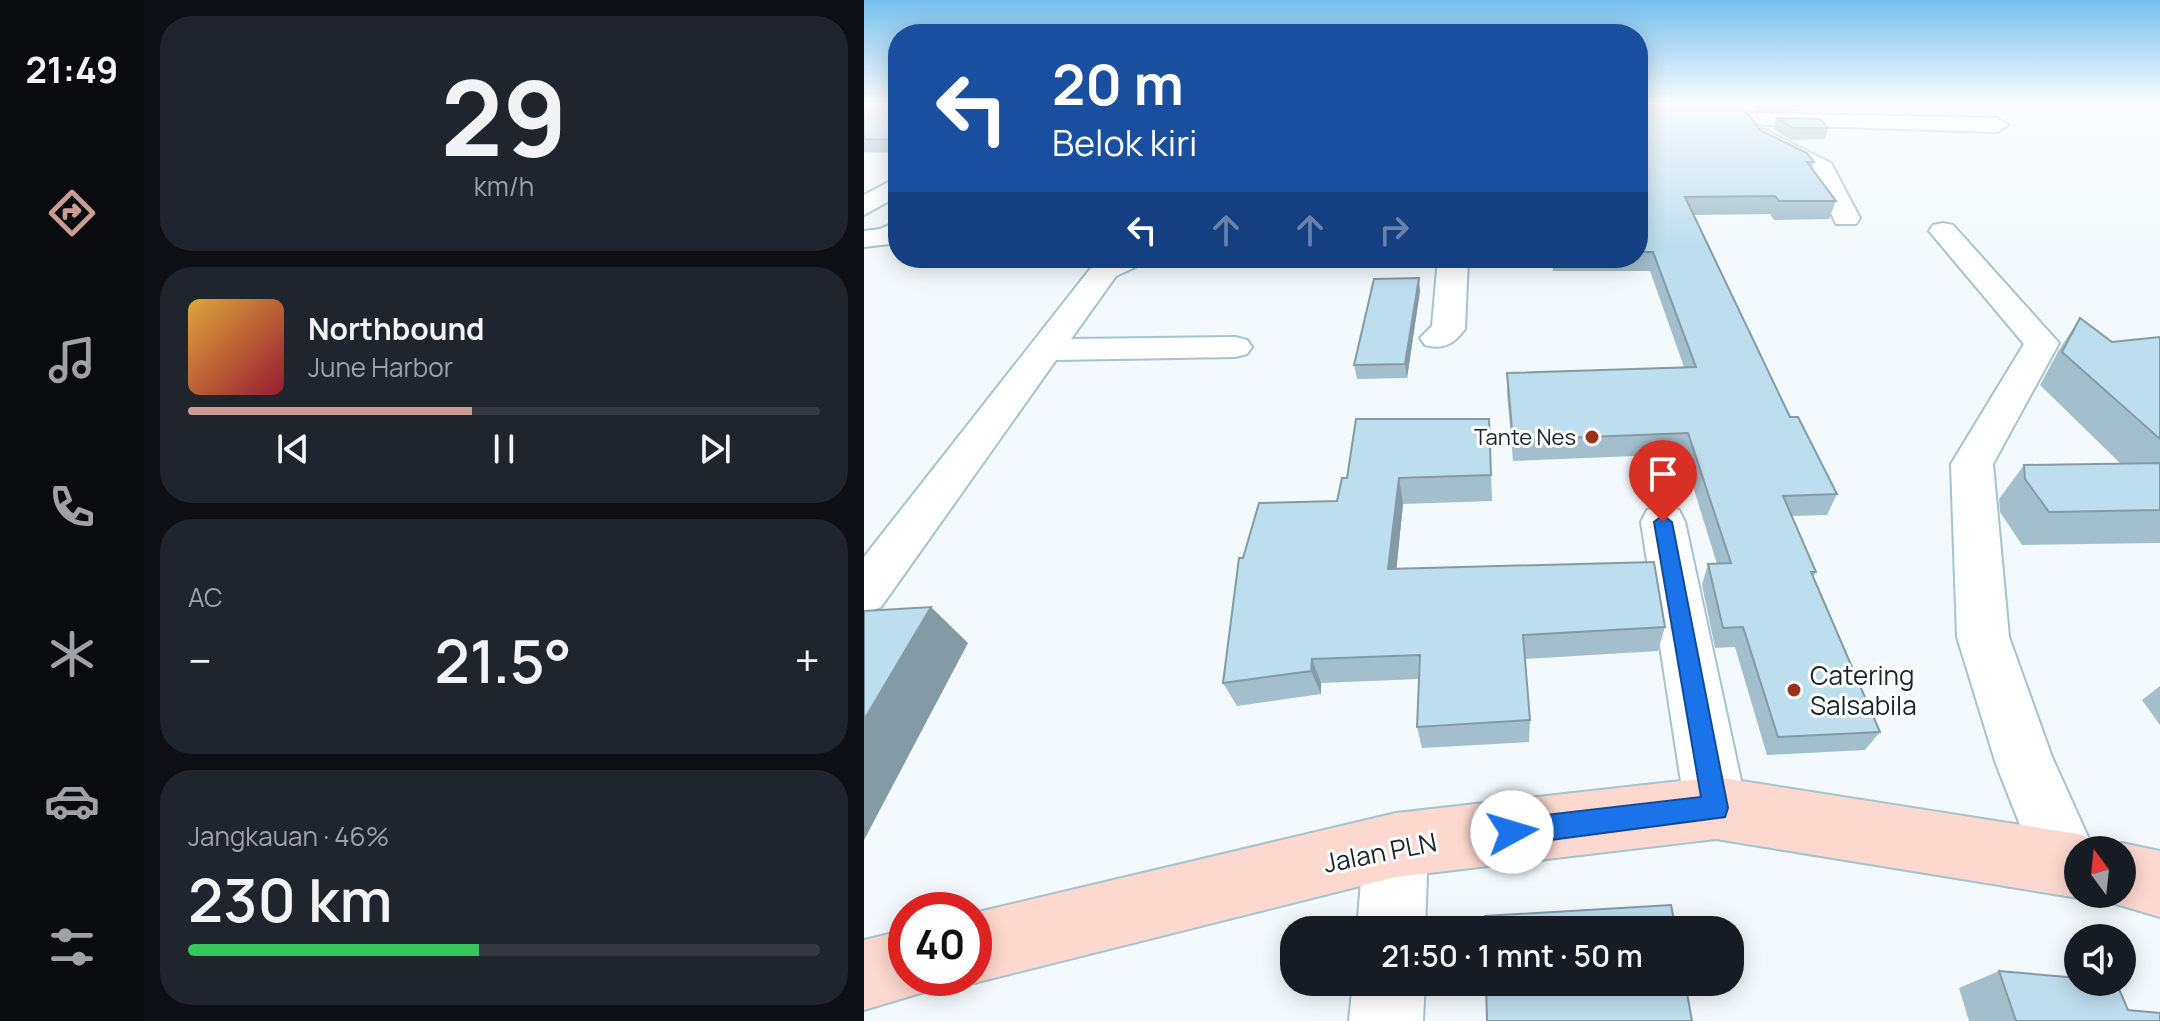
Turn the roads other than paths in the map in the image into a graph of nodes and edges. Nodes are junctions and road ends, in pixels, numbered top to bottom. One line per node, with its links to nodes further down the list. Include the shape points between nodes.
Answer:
1 (1788, 151): 4 (street, via 1822,168)
2 (888, 191): 3 (street)
3 (864, 207)
4 (1846, 218)
5 (1943, 231): 16 (street, via 2042,343 1972,464 1983,637 2025,764)
6 (888, 237): 7 (street)
7 (864, 239)
8 (1110, 268): 12 (street)
9 (1452, 268): 10 (street, via 1448,329)
10 (1437, 338)
11 (1235, 347): 12 (street)
12 (1044, 350): 14 (street)
13 (1663, 522): 15 (street)
14 (864, 593)
15 (1716, 808): 17 (street, Jalan PLN); 18 (street, Jalan PLN)
16 (2069, 836)
17 (1396, 845): 21 (street); 22 (street, Jalan PLN)
18 (2064, 864)
19 (2136, 879): 20 (street, Jalan PLN)
20 (2160, 884)
21 (1392, 916)
22 (992, 944)
23 (888, 969): 24 (street)
24 (864, 975)
25 (1388, 996): 26 (street)
26 (1386, 1021)

